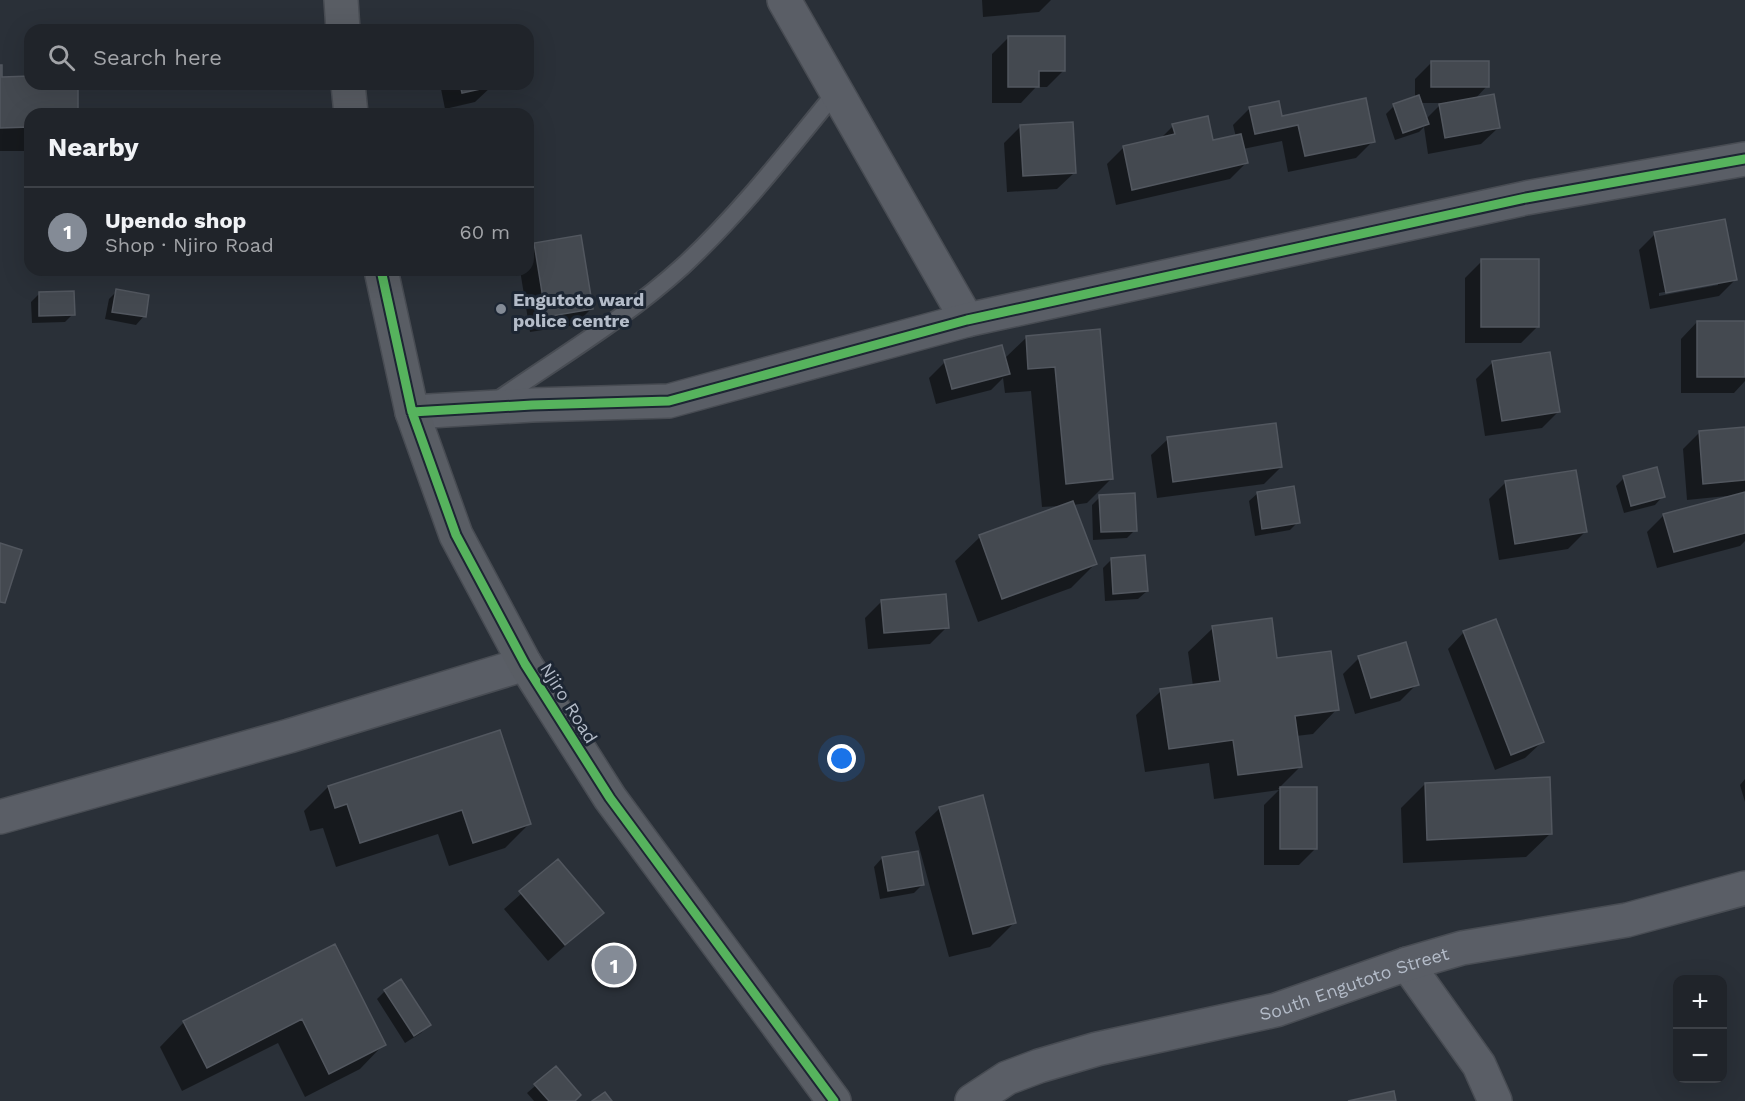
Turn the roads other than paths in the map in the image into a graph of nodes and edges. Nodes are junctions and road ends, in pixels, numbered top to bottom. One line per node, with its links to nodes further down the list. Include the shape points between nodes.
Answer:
1 (341, 0): 3 (street)
2 (784, 0): 5 (street)
3 (343, 24)
4 (349, 90): 6 (street)
5 (836, 92): 9 (street); 10 (lane, via 735,215 682,267 626,312)
6 (350, 108)
7 (1745, 159): 9 (street, via 1526,198)
8 (382, 276): 11 (street, Njiro Road)
9 (967, 320): 10 (street, via 669,401)
10 (486, 407): 11 (street)
11 (412, 412): 12 (street, Njiro Road, via 456,535)
12 (525, 664): 13 (street, via 290,736); 16 (street, Njiro Road, via 610,798)
13 (0, 817)
14 (1745, 888): 15 (street, South Engutoto Street, via 1627,920 1462,948)
15 (1407, 964): 17 (street, South Engutoto Street, via 1276,1010 1108,1046 1039,1066 1007,1078); 18 (street, via 1479,1065)
16 (834, 1101)
17 (972, 1101)
18 (1495, 1101)

